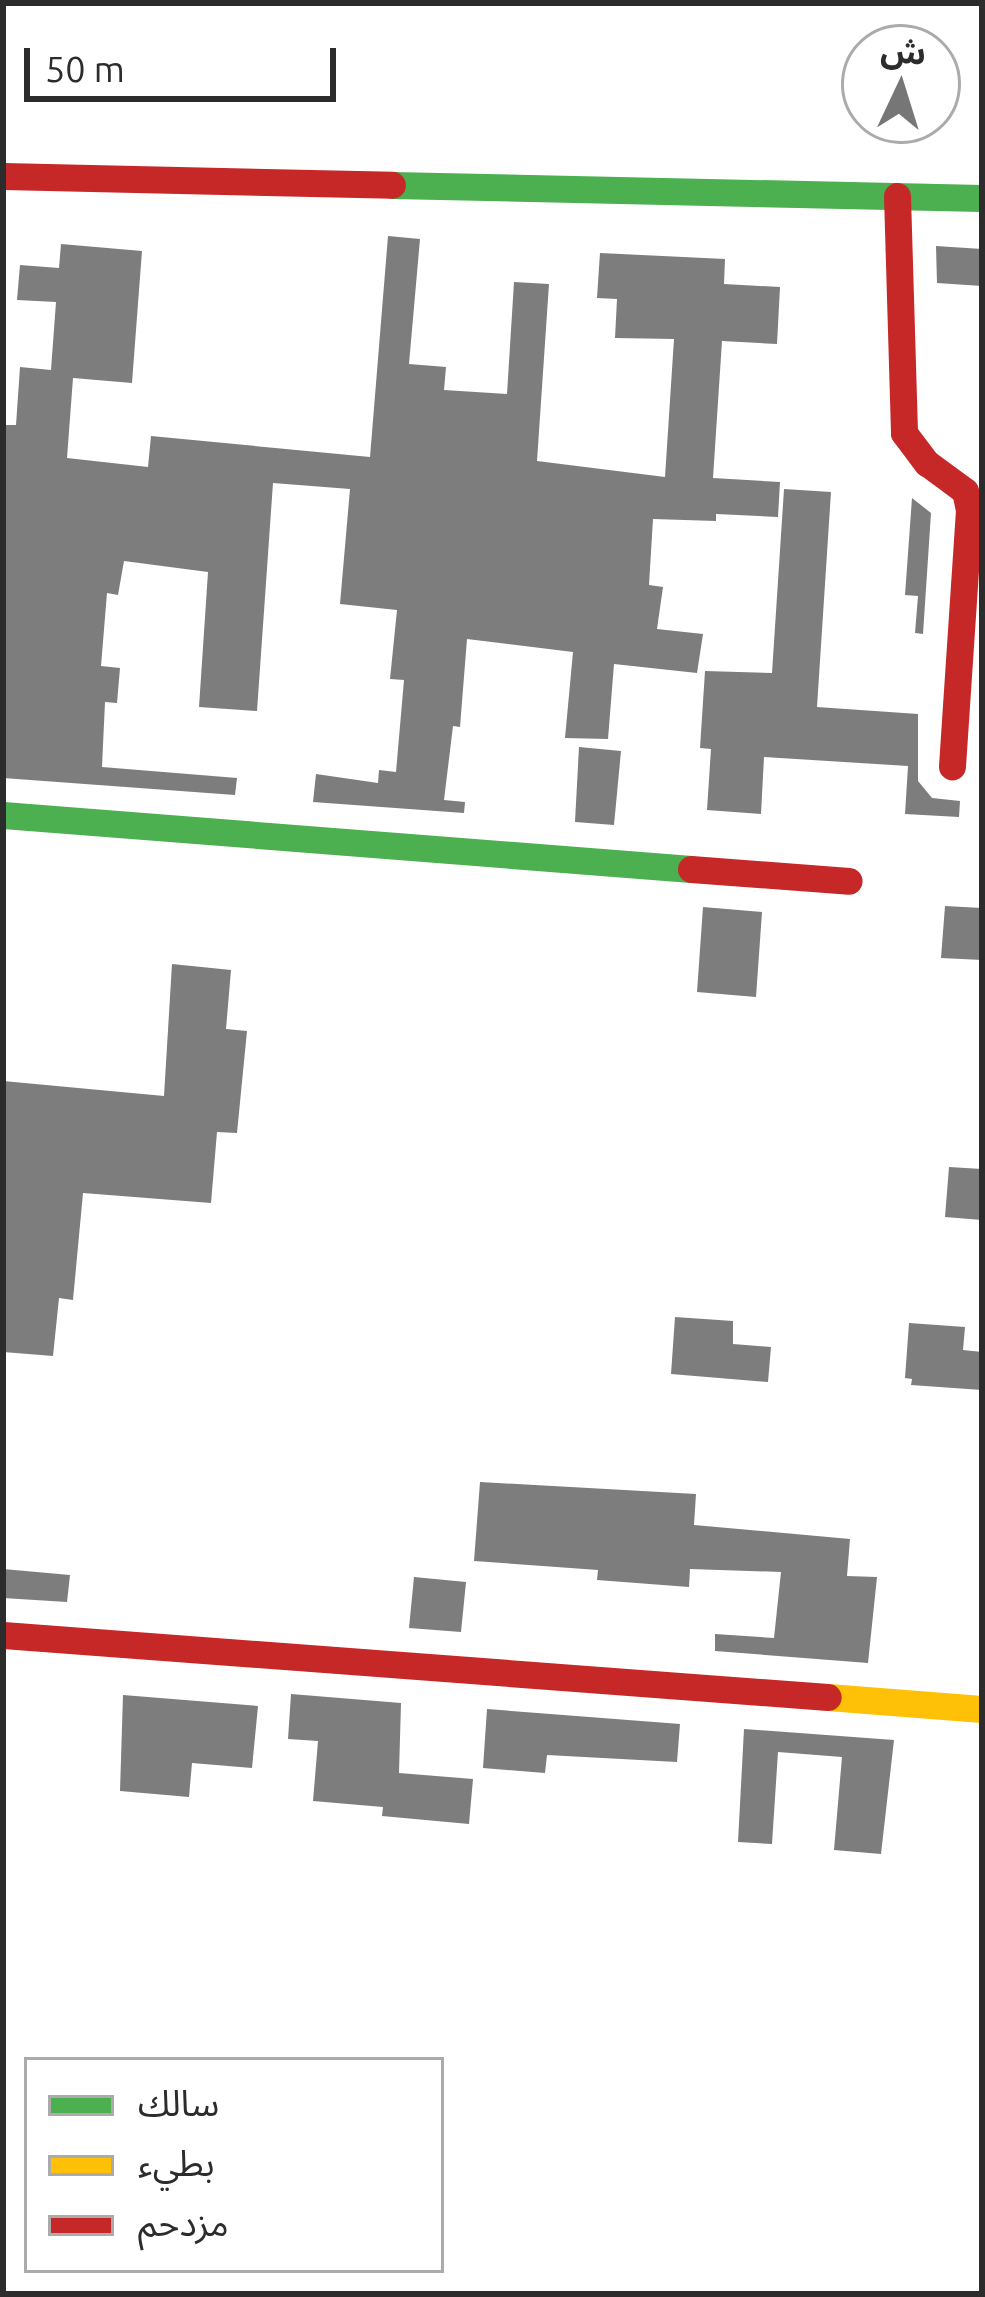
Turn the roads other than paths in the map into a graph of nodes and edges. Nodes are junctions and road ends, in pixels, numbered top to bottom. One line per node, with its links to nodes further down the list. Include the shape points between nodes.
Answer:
1 (3, 176): 2 (street)
2 (897, 196): 3 (street); 4 (street, via 904,434 926,464 964,491 969,510)
3 (982, 198)
4 (952, 766)
5 (3, 815): 6 (street)
6 (849, 881)
7 (3, 1635): 8 (street)
8 (982, 1709)

